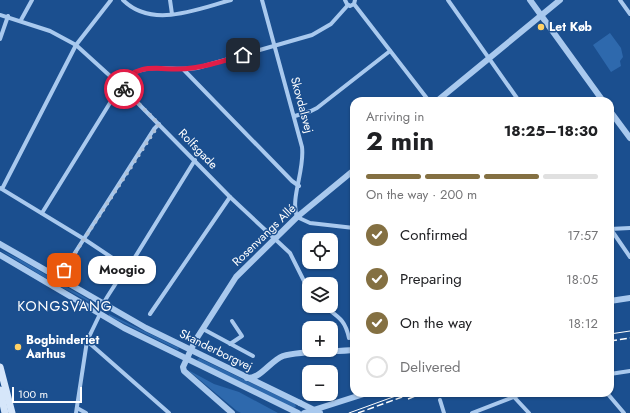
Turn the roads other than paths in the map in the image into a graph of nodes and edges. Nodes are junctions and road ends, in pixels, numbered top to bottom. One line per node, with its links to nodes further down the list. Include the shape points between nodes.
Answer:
1 (32, 0): 19 (street)
2 (111, 0): 21 (street)
3 (123, 0): 14 (street, via 144,13)
4 (170, 0): 14 (street)
5 (231, 0): 14 (street)
6 (262, 0): 22 (street, Skovdalsvej)
7 (345, 0): 13 (street)
8 (448, 0): 24 (street)
9 (530, 0): 18 (street)
10 (560, 0): 18 (street)
11 (620, 0): 15 (street)
12 (355, 2): 13 (street); 23 (street)
13 (348, 5): 22 (street, via 340,15 317,32 301,40)
14 (172, 14)
15 (630, 14)
16 (0, 15): 17 (street, Rolfsgade)
17 (8, 16): 19 (street, Rolfsgade); 20 (street)
18 (541, 16): 24 (street); 30 (street)
19 (21, 20): 21 (street, Rolfsgade)
20 (0, 39)
21 (76, 45): 26 (street, Rolfsgade); 38 (street)
22 (275, 46): 25 (street, via 197,68); 31 (street, Skovdalsvej)
23 (390, 51): 27 (street); 31 (street, via 317,108)
24 (489, 58): 28 (street); 29 (street)
25 (183, 69): 26 (street, via 160,67 140,70 126,77); 37 (street)
26 (120, 85): 33 (street, Rolfsgade); 40 (street)
27 (427, 97)
28 (441, 97)
29 (516, 97)
30 (600, 97)
31 (295, 116): 37 (street, Skovdalsvej, via 303,156)
32 (614, 116): 34 (street)
33 (159, 124): 35 (street, Rolfsgade); 46 (street)
34 (630, 138)
35 (195, 160): 39 (street, Rolfsgade); 51 (street)
36 (350, 173): 41 (street, Rosenvangs Allé)
37 (299, 186): 41 (street, Skovdalsvej, via 294,206)
38 (1, 189): 40 (street)
39 (230, 197): 47 (street, Rolfsgade); 59 (street)
40 (42, 212): 46 (street)
41 (297, 217): 42 (street, via 310,222); 47 (street, Rosenvangs Allé)
42 (350, 227)
43 (630, 228): 44 (street)
44 (614, 229)
45 (614, 235): 50 (street)
46 (84, 239): 52 (street); 56 (street, via 118,260 122,267)
47 (274, 239): 53 (street, Rolfsgade, via 293,258); 61 (street, Rosenvangs Allé, via 236,277)
48 (0, 244): 56 (street, Skanderborgvej)
49 (0, 255): 58 (street, Skanderborgvej)
50 (630, 257)
51 (132, 262)
52 (64, 270)
53 (302, 277)
54 (630, 298): 55 (street)
55 (614, 300)
56 (103, 305): 58 (street); 65 (street, Skanderborgvej)
57 (333, 313): 62 (street, via 346,325)
58 (100, 314): 63 (street); 68 (street, Skanderborgvej)
59 (150, 314)
60 (232, 320): 64 (street, via 242,336)
61 (203, 329): 64 (street); 65 (street, Rosenvangs Allé)
62 (348, 338)
63 (87, 341): 79 (street); 83 (street)
64 (230, 344): 67 (street)
65 (191, 350): 68 (street, Rosenvangs Allé); 72 (street, Skanderborgvej)
66 (350, 350): 72 (street, via 289,355 278,359 255,377)
67 (253, 356)
68 (187, 359): 84 (street, via 183,367 185,373); 85 (street, Skanderborgvej)
69 (0, 367): 81 (main road)
70 (630, 371): 71 (street)
71 (614, 373)
72 (247, 378): 87 (street, Skanderborgvej, bridge)
73 (0, 390): 80 (main road)
74 (354, 397): 86 (street)
75 (512, 397): 89 (street)
76 (515, 397): 90 (street)
77 (610, 397): 91 (street)
78 (440, 400): 88 (street)
79 (77, 411): 82 (street)
80 (5, 413)
81 (12, 413)
82 (86, 413)
83 (169, 413)
84 (232, 413)
85 (298, 413)
86 (304, 413)
87 (320, 413)
88 (444, 413)
89 (472, 413)
90 (529, 413)
91 (624, 413)

